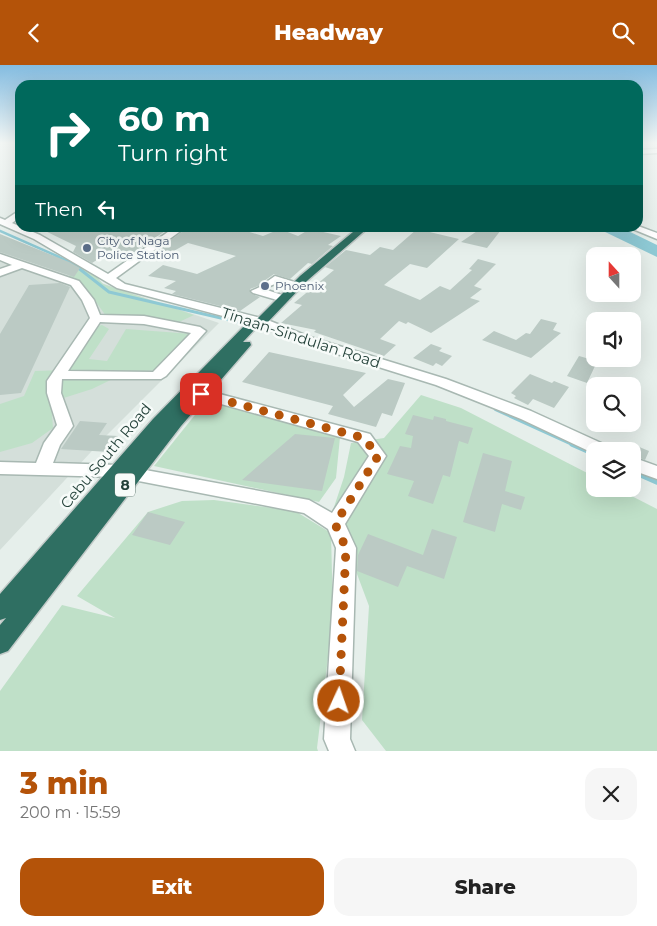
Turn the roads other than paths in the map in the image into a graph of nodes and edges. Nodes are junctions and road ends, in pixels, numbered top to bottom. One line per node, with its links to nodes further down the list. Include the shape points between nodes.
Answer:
1 (15, 216): 2 (street)
2 (3, 222): 3 (street, Tinaan-Sindulan Road)
3 (15, 227)
4 (643, 231): 8 (street)
5 (25, 232): 12 (street, Tinaan-Sindulan Road)
6 (174, 232): 12 (street)
7 (359, 232): 13 (highway, Cebu South Road / 8)
8 (657, 236)
9 (0, 257): 10 (street)
10 (21, 265): 11 (street); 15 (street, via 75,283)
11 (0, 273)
12 (108, 279): 16 (street, Tinaan-Sindulan Road, via 121,286)
13 (297, 286): 14 (highway, Cebu South Road / 8); 14 (street, via 275,279 258,291)
14 (284, 299): 16 (highway, Cebu South Road / 8)
15 (96, 318): 17 (street); 17 (street, via 144,320 200,331 156,376)
16 (255, 327): 18 (highway, Cebu South Road / 8); 19 (street, Tinaan-Sindulan Road, via 441,382); 23 (highway, Cebu South Road / 8, via 164,417)
17 (58, 375): 22 (street, via 54,381 54,393 65,426 52,443)
18 (201, 394): 23 (highway, Cebu South Road / 8); 25 (street, via 364,438 378,456)
19 (586, 443)
20 (641, 467): 24 (street)
21 (0, 468): 22 (street)
22 (42, 469): 23 (street)
23 (126, 473): 25 (street, via 309,507); 26 (highway, Cebu South Road / 8); 27 (highway, Cebu South Road / 8)
24 (657, 473)
25 (335, 524): 28 (street, via 346,548 337,739)
26 (0, 610)
27 (0, 643)
28 (342, 751)

